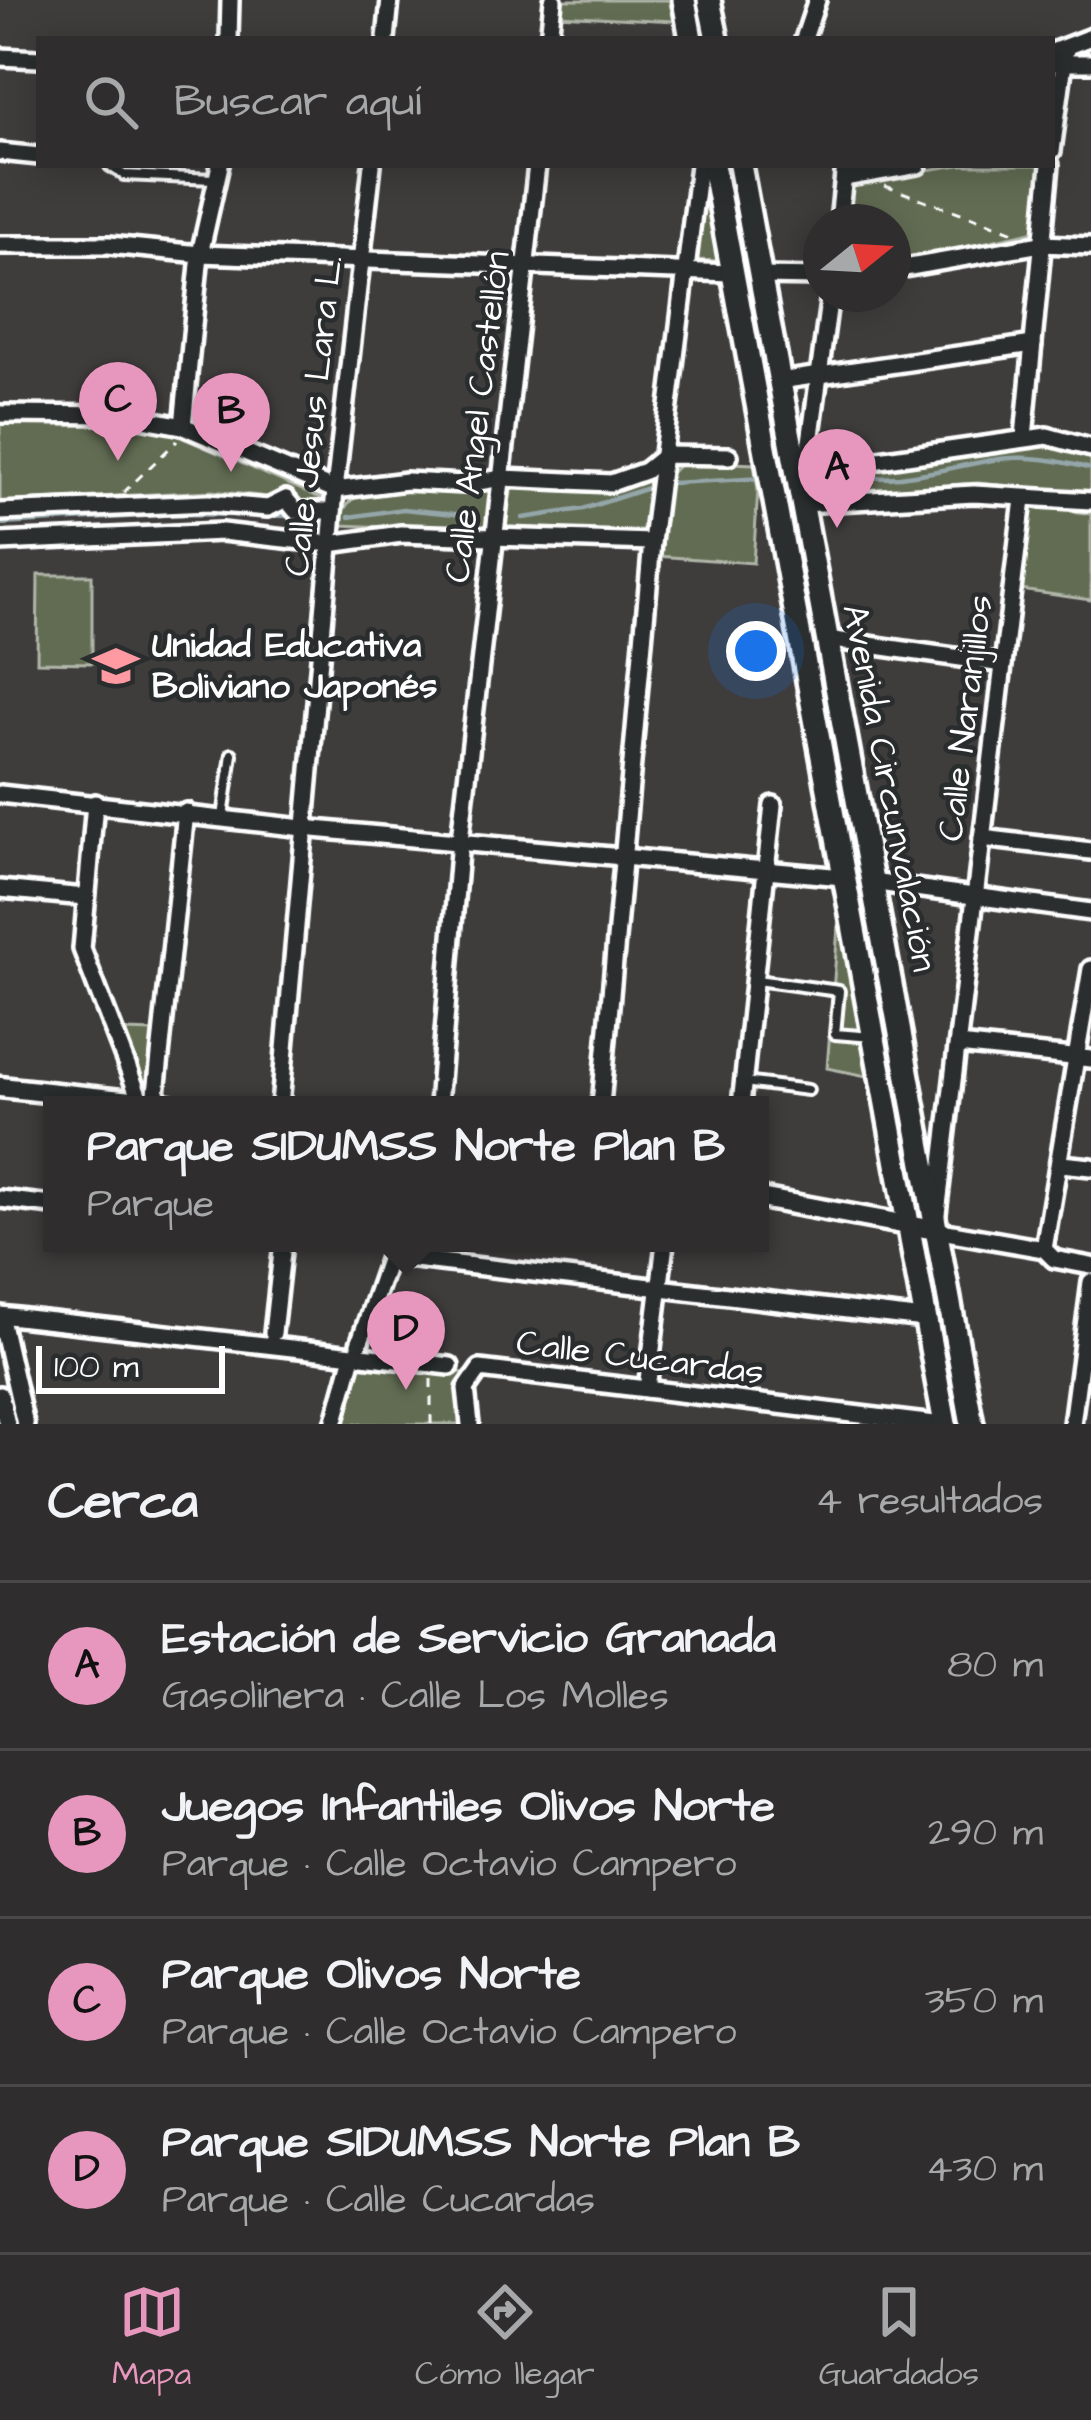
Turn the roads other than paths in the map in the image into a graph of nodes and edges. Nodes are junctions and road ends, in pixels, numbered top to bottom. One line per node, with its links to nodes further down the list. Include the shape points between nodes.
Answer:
1 (230, 0): 7 (street)
2 (390, 0): 8 (street)
3 (553, 0): 9 (street)
4 (684, 0): 10 (main road)
5 (709, 0): 11 (main road)
6 (818, 0): 12 (street)
7 (229, 36)
8 (386, 36)
9 (549, 36)
10 (690, 36)
11 (716, 36)
12 (806, 36)
13 (1091, 37): 14 (street)
14 (1059, 56): 17 (street); 18 (street)
15 (0, 57): 16 (street)
16 (36, 58)
17 (1091, 63)
18 (1055, 108)
19 (0, 152): 20 (street)
20 (36, 156)
21 (113, 168): 29 (lane, via 124,175)
22 (372, 168): 36 (street, Calle Jesus Lara L.)
23 (537, 168): 38 (street, Calle Angel Castellón)
24 (699, 168): 39 (street)
25 (713, 168): 40 (main road, Avenida Circunvalación)
26 (741, 168): 41 (main road, Avenida Circunvalación)
27 (888, 168): 30 (street)
28 (1050, 168): 32 (street)
29 (219, 172): 35 (street)
30 (848, 172): 31 (street)
31 (842, 204)
32 (1041, 244): 34 (street); 37 (street); 44 (street)
33 (0, 245): 35 (street)
34 (1091, 246)
35 (200, 254): 36 (street); 48 (street)
36 (362, 261): 38 (street); 55 (street, Calle Jesus Lara L.)
37 (911, 267)
38 (526, 269): 39 (street); 54 (street, Calle Angel Castellón)
39 (682, 271): 40 (street); 51 (street)
40 (731, 272): 78 (main road, Avenida Circunvalación)
41 (760, 276): 42 (street); 46 (main road, Avenida Circunvalación)
42 (803, 277)
43 (828, 312): 45 (street)
44 (1033, 344): 45 (street); 49 (street)
45 (821, 378): 46 (street); 53 (street)
46 (779, 381): 53 (main road, Avenida Circunvalación)
47 (0, 414): 48 (street, via 123,416)
48 (183, 426): 55 (street)
49 (1024, 437): 50 (street); 53 (street)
50 (1091, 448)
51 (665, 455): 52 (street); 54 (street, via 611,483); 62 (street)
52 (729, 456)
53 (800, 475): 56 (street); 64 (main road, Avenida Circunvalación)
54 (503, 478): 55 (street); 60 (street, Calle Angel Castellón)
55 (335, 490): 58 (street, Calle Jesus Lara L.)
56 (1023, 499): 57 (street); 65 (street, Calle Naranjillos)
57 (1091, 501)
58 (333, 511): 59 (street, via 296,511 286,499 268,508); 63 (street, Calle Jesus Lara L.)
59 (0, 512)
60 (494, 540): 62 (street); 63 (street, via 401,534); 74 (street, Calle Angel Castellón)
61 (0, 542): 63 (street, via 222,532)
62 (652, 542): 76 (street)
63 (330, 544): 72 (street, Calle Jesus Lara L.)
64 (827, 639): 65 (street); 79 (main road, Avenida Circunvalación)
65 (1003, 664): 73 (street, Calle Naranjillos)
66 (232, 754): 71 (lane)
67 (0, 794): 68 (street)
68 (95, 803): 70 (street); 81 (street)
69 (773, 805): 77 (street)
70 (186, 812): 71 (street); 94 (street)
71 (223, 817): 72 (street)
72 (303, 828): 74 (street); 95 (street, Calle Jesus Lara L.)
73 (982, 838): 75 (street); 82 (street, Calle Naranjillos)
74 (460, 840): 76 (street); 96 (street, Calle Angel Castellón)
75 (1091, 851)
76 (624, 858): 77 (street); 97 (street)
77 (766, 871): 78 (street); 85 (street)
78 (843, 877): 86 (main road, Avenida Circunvalación)
79 (872, 882): 82 (street); 105 (main road, Avenida Circunvalación)
80 (0, 889): 81 (street)
81 (85, 897): 93 (street, via 82,950)
82 (975, 897): 83 (street); 87 (street, Calle Naranjillos)
83 (1091, 911)
84 (1091, 969): 88 (street)
85 (754, 980): 86 (lane, via 839,991 835,1034); 89 (street)
86 (874, 1037): 104 (main road, Avenida Circunvalación)
87 (958, 1045): 88 (street); 105 (street, Calle Naranjillos)
88 (1084, 1059): 99 (street)
89 (744, 1082): 91 (lane); 98 (street)
90 (0, 1087): 92 (street)
91 (808, 1090)
92 (87, 1096)
93 (151, 1096)
94 (155, 1096)
95 (281, 1096)
96 (439, 1096)
97 (602, 1096)
98 (742, 1096)
99 (1061, 1164): 100 (street); 106 (street)
100 (1091, 1167)
101 (0, 1198): 103 (street)
102 (769, 1200): 104 (street)
103 (43, 1204)
104 (906, 1225): 105 (street); 115 (main road, Avenida Circunvalación)
105 (935, 1230): 106 (street); 128 (main road, Avenida Circunvalación)
106 (1044, 1249): 111 (street)
107 (282, 1252): 116 (street)
108 (390, 1252): 117 (street)
109 (404, 1252): 113 (street)
110 (664, 1252): 113 (street)
111 (1091, 1267)
112 (1091, 1282): 129 (street)
113 (660, 1292): 115 (street); 119 (street)
114 (0, 1315): 117 (street); 123 (street)
115 (924, 1319): 127 (main road, Avenida Circunvalación)
116 (273, 1333)
117 (356, 1350): 118 (street); 124 (street)
118 (450, 1366)
119 (646, 1389): 121 (street, Calle Cucardas); 125 (street, Calle Cucardas, via 480,1369 466,1389)
120 (0, 1395): 122 (street)
121 (836, 1418): 126 (street, Calle Cucardas)
122 (7, 1424)
123 (26, 1424)
124 (334, 1424)
125 (470, 1424)
126 (935, 1424)
127 (945, 1424)
128 (972, 1424)
129 (1072, 1424)

